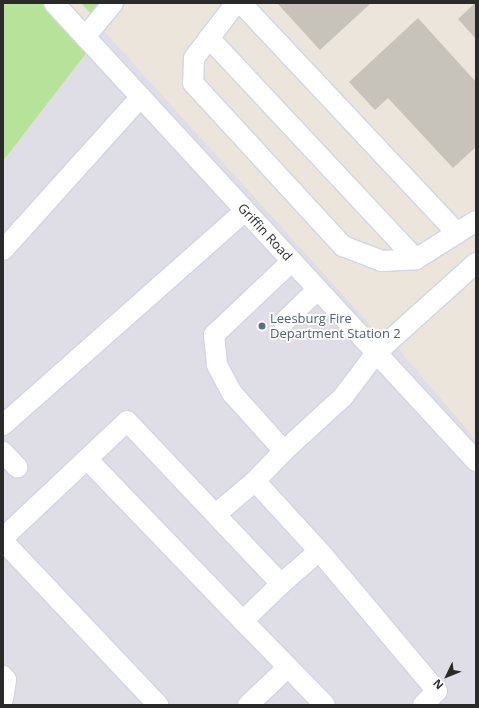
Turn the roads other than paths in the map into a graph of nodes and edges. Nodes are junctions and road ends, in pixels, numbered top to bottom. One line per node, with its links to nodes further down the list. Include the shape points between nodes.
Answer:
1 (54, 3): 5 (street, Griffin Road)
2 (113, 3): 5 (street)
3 (236, 3): 6 (street)
4 (241, 3): 10 (street)
5 (85, 37): 7 (street, Griffin Road)
6 (209, 38): 12 (street); 12 (street, via 194,58 193,84 343,246 382,261)
7 (140, 97): 8 (street, Griffin Road); 11 (street)
8 (245, 211): 13 (street, Griffin Road); 18 (street)
9 (476, 221): 10 (street)
10 (457, 233): 12 (street)
11 (3, 250)
12 (416, 259)
13 (292, 261): 15 (street, Griffin Road); 22 (street, via 214,335 217,365 232,393)
14 (476, 262): 17 (street)
15 (318, 289): 16 (street); 17 (street, Griffin Road)
16 (284, 322)
17 (376, 353): 22 (street, via 343,397); 24 (street, Griffin Road)
18 (27, 404): 19 (street); 20 (street)
19 (3, 406)
20 (3, 425)
21 (3, 452): 25 (street)
22 (284, 452): 26 (street)
23 (87, 459): 27 (street, via 127,421); 28 (street); 31 (street)
24 (476, 461)
25 (17, 467)
26 (254, 481): 27 (street); 29 (street)
27 (216, 514): 30 (street)
28 (3, 540): 36 (street)
29 (319, 550): 30 (street); 38 (street, via 438,691)
30 (281, 584): 31 (street)
31 (243, 621): 32 (street)
32 (288, 667): 35 (street); 37 (street)
33 (3, 676): 34 (street, via 6,680)
34 (3, 700)
35 (320, 703)
36 (158, 705)
37 (248, 705)
38 (423, 705)

